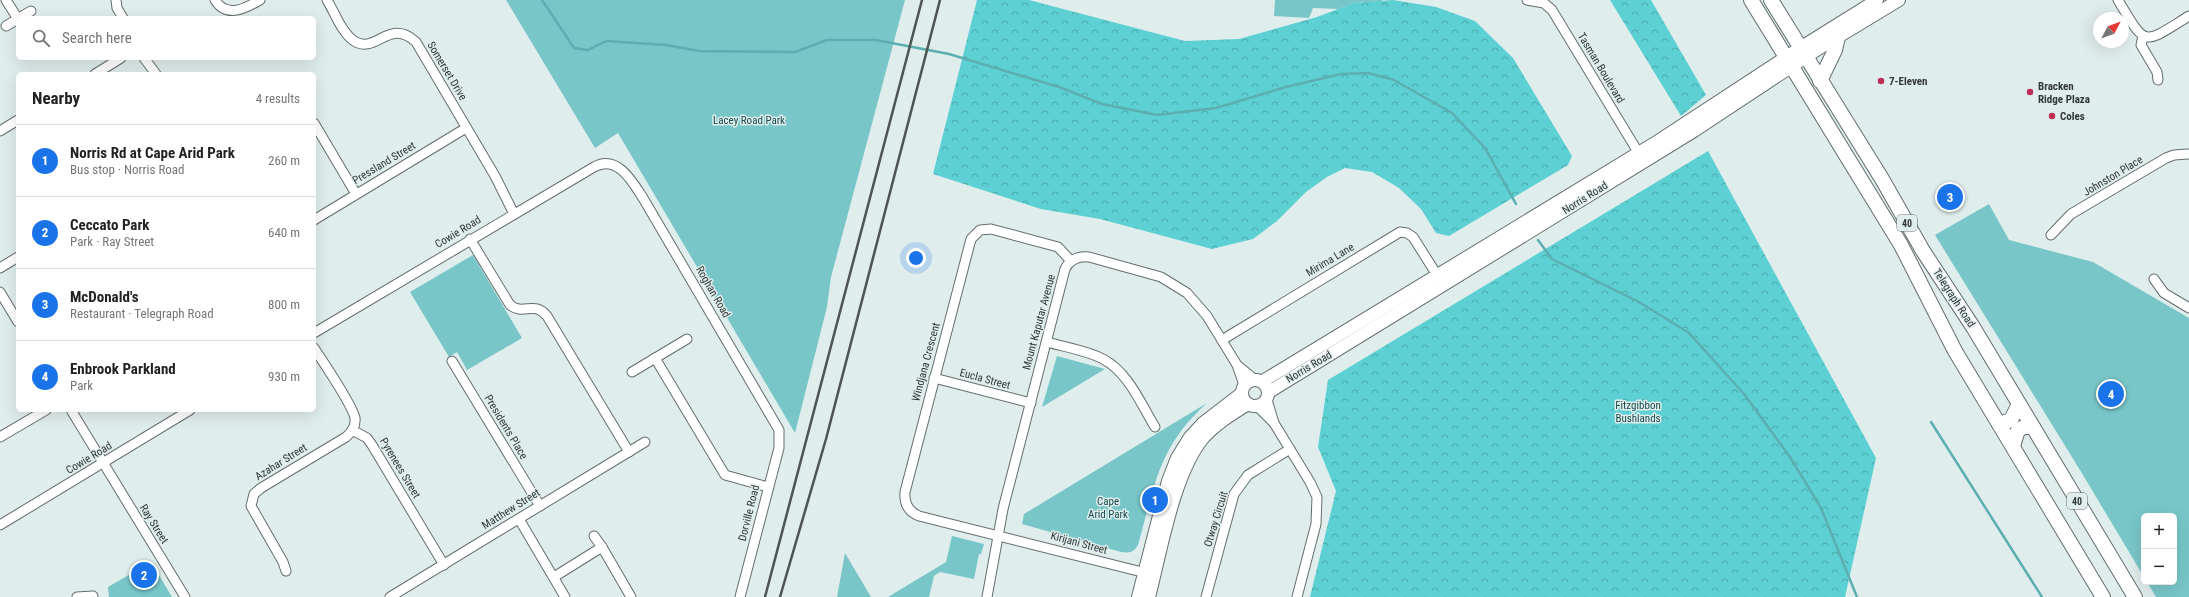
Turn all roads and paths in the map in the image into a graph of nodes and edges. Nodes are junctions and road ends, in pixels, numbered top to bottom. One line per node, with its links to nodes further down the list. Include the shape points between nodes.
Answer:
1 (6, 0): 13 (street)
2 (116, 0): 15 (street)
3 (215, 0): 4 (street, via 227,9 235,11)
4 (260, 0)
5 (327, 0): 31 (street, Somerset Drive, via 347,33 360,44 370,44 391,33 399,32 416,42)
6 (1527, 0): 34 (street, Tasman Boulevard, via 1544,3 1552,10)
7 (1751, 0): 24 (main road, Telegraph Road / 40)
8 (1771, 0): 21 (main road, Telegraph Road / 40)
9 (1877, 0): 21 (main road, Norris Road)
10 (1899, 0): 20 (main road, Norris Road)
11 (2118, 0): 19 (street, via 2136,30)
12 (30, 12): 14 (street)
13 (16, 16)
14 (23, 16)
15 (122, 16)
16 (2189, 16): 19 (street, via 2156,36)
17 (16, 20): 18 (street)
18 (6, 26)
19 (2143, 36): 27 (street, via 2142,47 2157,72)
20 (1838, 37): 21 (main road, Norris Road); 28 (main road, via 1835,50)
21 (1803, 53): 24 (main road, Norris Road); 28 (main road, Telegraph Road / 40)
22 (118, 60): 25 (street)
23 (146, 60): 26 (street)
24 (1789, 62): 34 (main road, Norris Road); 64 (main road, Telegraph Road / 40, via 1901,246 1946,334)
25 (98, 72)
26 (154, 72)
27 (2158, 80)
28 (1820, 81): 60 (main road, Telegraph Road / 40)
29 (16, 121): 32 (street)
30 (316, 126): 36 (street)
31 (466, 128): 36 (street, Pressland Street); 37 (street, Somerset Drive)
32 (0, 131)
33 (2189, 153): 39 (street, Johnston Place, via 2174,155 2159,162 2071,214)
34 (1641, 157): 44 (main road, Norris Road); 58 (main road, Norris Road)
35 (618, 167): 37 (street, Cowie Road, via 606,163 597,165); 68 (street, Roghan Road, via 631,180 667,238)
36 (356, 194): 38 (street, Pressland Street)
37 (514, 214): 40 (street, Cowie Road)
38 (316, 219)
39 (2050, 235)
40 (470, 239): 49 (street, Cowie Road); 73 (street, via 510,305 520,310 538,308 547,316)
41 (16, 258): 43 (street)
42 (1071, 260): 51 (street, via 1088,257 1149,273 1172,282 1197,302); 52 (street, Mount Kaputar Avenue, via 1066,269); 57 (street, Windjana Crescent, via 1058,247 991,229 977,232 969,246)
43 (0, 268)
44 (1438, 276): 51 (street, Mirima Lane, via 1413,237 1400,232); 58 (main road, Norris Road)
45 (2154, 279): 47 (street, via 2168,295)
46 (0, 292): 48 (street)
47 (2189, 308)
48 (16, 319)
49 (316, 332)
50 (687, 339): 54 (street)
51 (1222, 340): 58 (street)
52 (1046, 342): 59 (street, Mount Kaputar Avenue); 65 (street, via 1098,357 1114,366 1127,381)
53 (316, 351): 67 (street, via 353,415 355,421)
54 (655, 358): 56 (street); 75 (street, via 725,475)
55 (452, 361): 76 (street, Presidents Place)
56 (632, 372)
57 (934, 378): 59 (street, Eucla Street); 79 (street, Windjana Crescent, via 905,492 906,506 919,516)
58 (1255, 393): 72 (street); 84 (main road, Norris Road, via 1212,429 1191,456 1183,471)
59 (1031, 404): 79 (street, Mount Kaputar Avenue)
60 (2019, 404): 64 (main road, via 2012,420); 66 (main road, Telegraph Road / 40)
61 (43, 412): 69 (street)
62 (72, 412): 74 (street, Ray Street)
63 (187, 412): 74 (street, Cowie Road)
64 (1999, 424): 71 (main road, Telegraph Road / 40)
65 (1155, 427)
66 (2033, 427): 71 (main road, via 2018,430); 99 (main road, Telegraph Road / 40)
67 (352, 430): 82 (street, Pyrenees Street, via 367,438 372,445); 83 (street, Azahar Street, via 346,437 254,494 251,506)
68 (780, 434): 75 (street, Dorville Road, via 779,448)
69 (0, 437)
70 (645, 442): 73 (street, Matthew Street)
71 (2013, 446): 98 (main road, Telegraph Road / 40)
72 (1290, 449): 96 (street, Otway Circuit, via 1248,475 1234,494); 97 (street, via 1314,489 1318,506 1316,524)
73 (629, 452): 76 (street, Matthew Street)
74 (103, 464): 78 (street, Cowie Road); 88 (street, Ray Street)
75 (768, 487): 92 (street, Dorville Road)
76 (540, 506): 77 (street, Matthew Street)
77 (518, 519): 82 (street, Matthew Street); 85 (street)
78 (0, 525)
79 (998, 534): 84 (street, Kirijani Street); 93 (street, Mount Kaputar Avenue)
80 (594, 536): 81 (street)
81 (602, 548): 85 (street); 91 (street)
82 (444, 564): 89 (street, Matthew Street)
83 (286, 571)
84 (1150, 574): 94 (main road, Norris Road); 95 (main road, Norris Road)
85 (554, 577): 90 (street)
86 (92, 596): 87 (street)
87 (77, 597)
88 (185, 597)
89 (390, 597)
90 (565, 597)
91 (632, 597)
92 (740, 597)
93 (987, 597)
94 (1138, 597)
95 (1149, 597)
96 (1206, 597)
97 (1297, 597)
98 (2103, 597)
99 (2135, 597)

